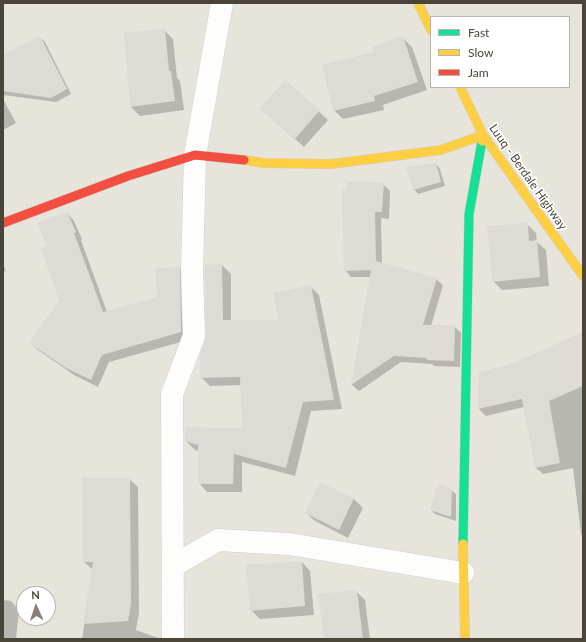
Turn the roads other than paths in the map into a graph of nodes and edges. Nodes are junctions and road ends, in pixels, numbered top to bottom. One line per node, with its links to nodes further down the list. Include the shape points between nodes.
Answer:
1 (222, 3): 6 (street)
2 (418, 3): 3 (street)
3 (430, 28)
4 (460, 88): 5 (street, Luuq - Berdale Highway)
5 (484, 135): 6 (street, via 441,150 331,164 264,163); 8 (street, Luuq - Berdale Highway); 10 (street, via 469,214)
6 (195, 155): 7 (street, via 128,176); 9 (street, via 192,273 194,336 172,394)
7 (3, 223)
8 (583, 276)
9 (173, 566): 10 (street, via 218,540 289,544); 11 (street)
10 (463, 573): 12 (street)
11 (173, 639)
12 (465, 639)

